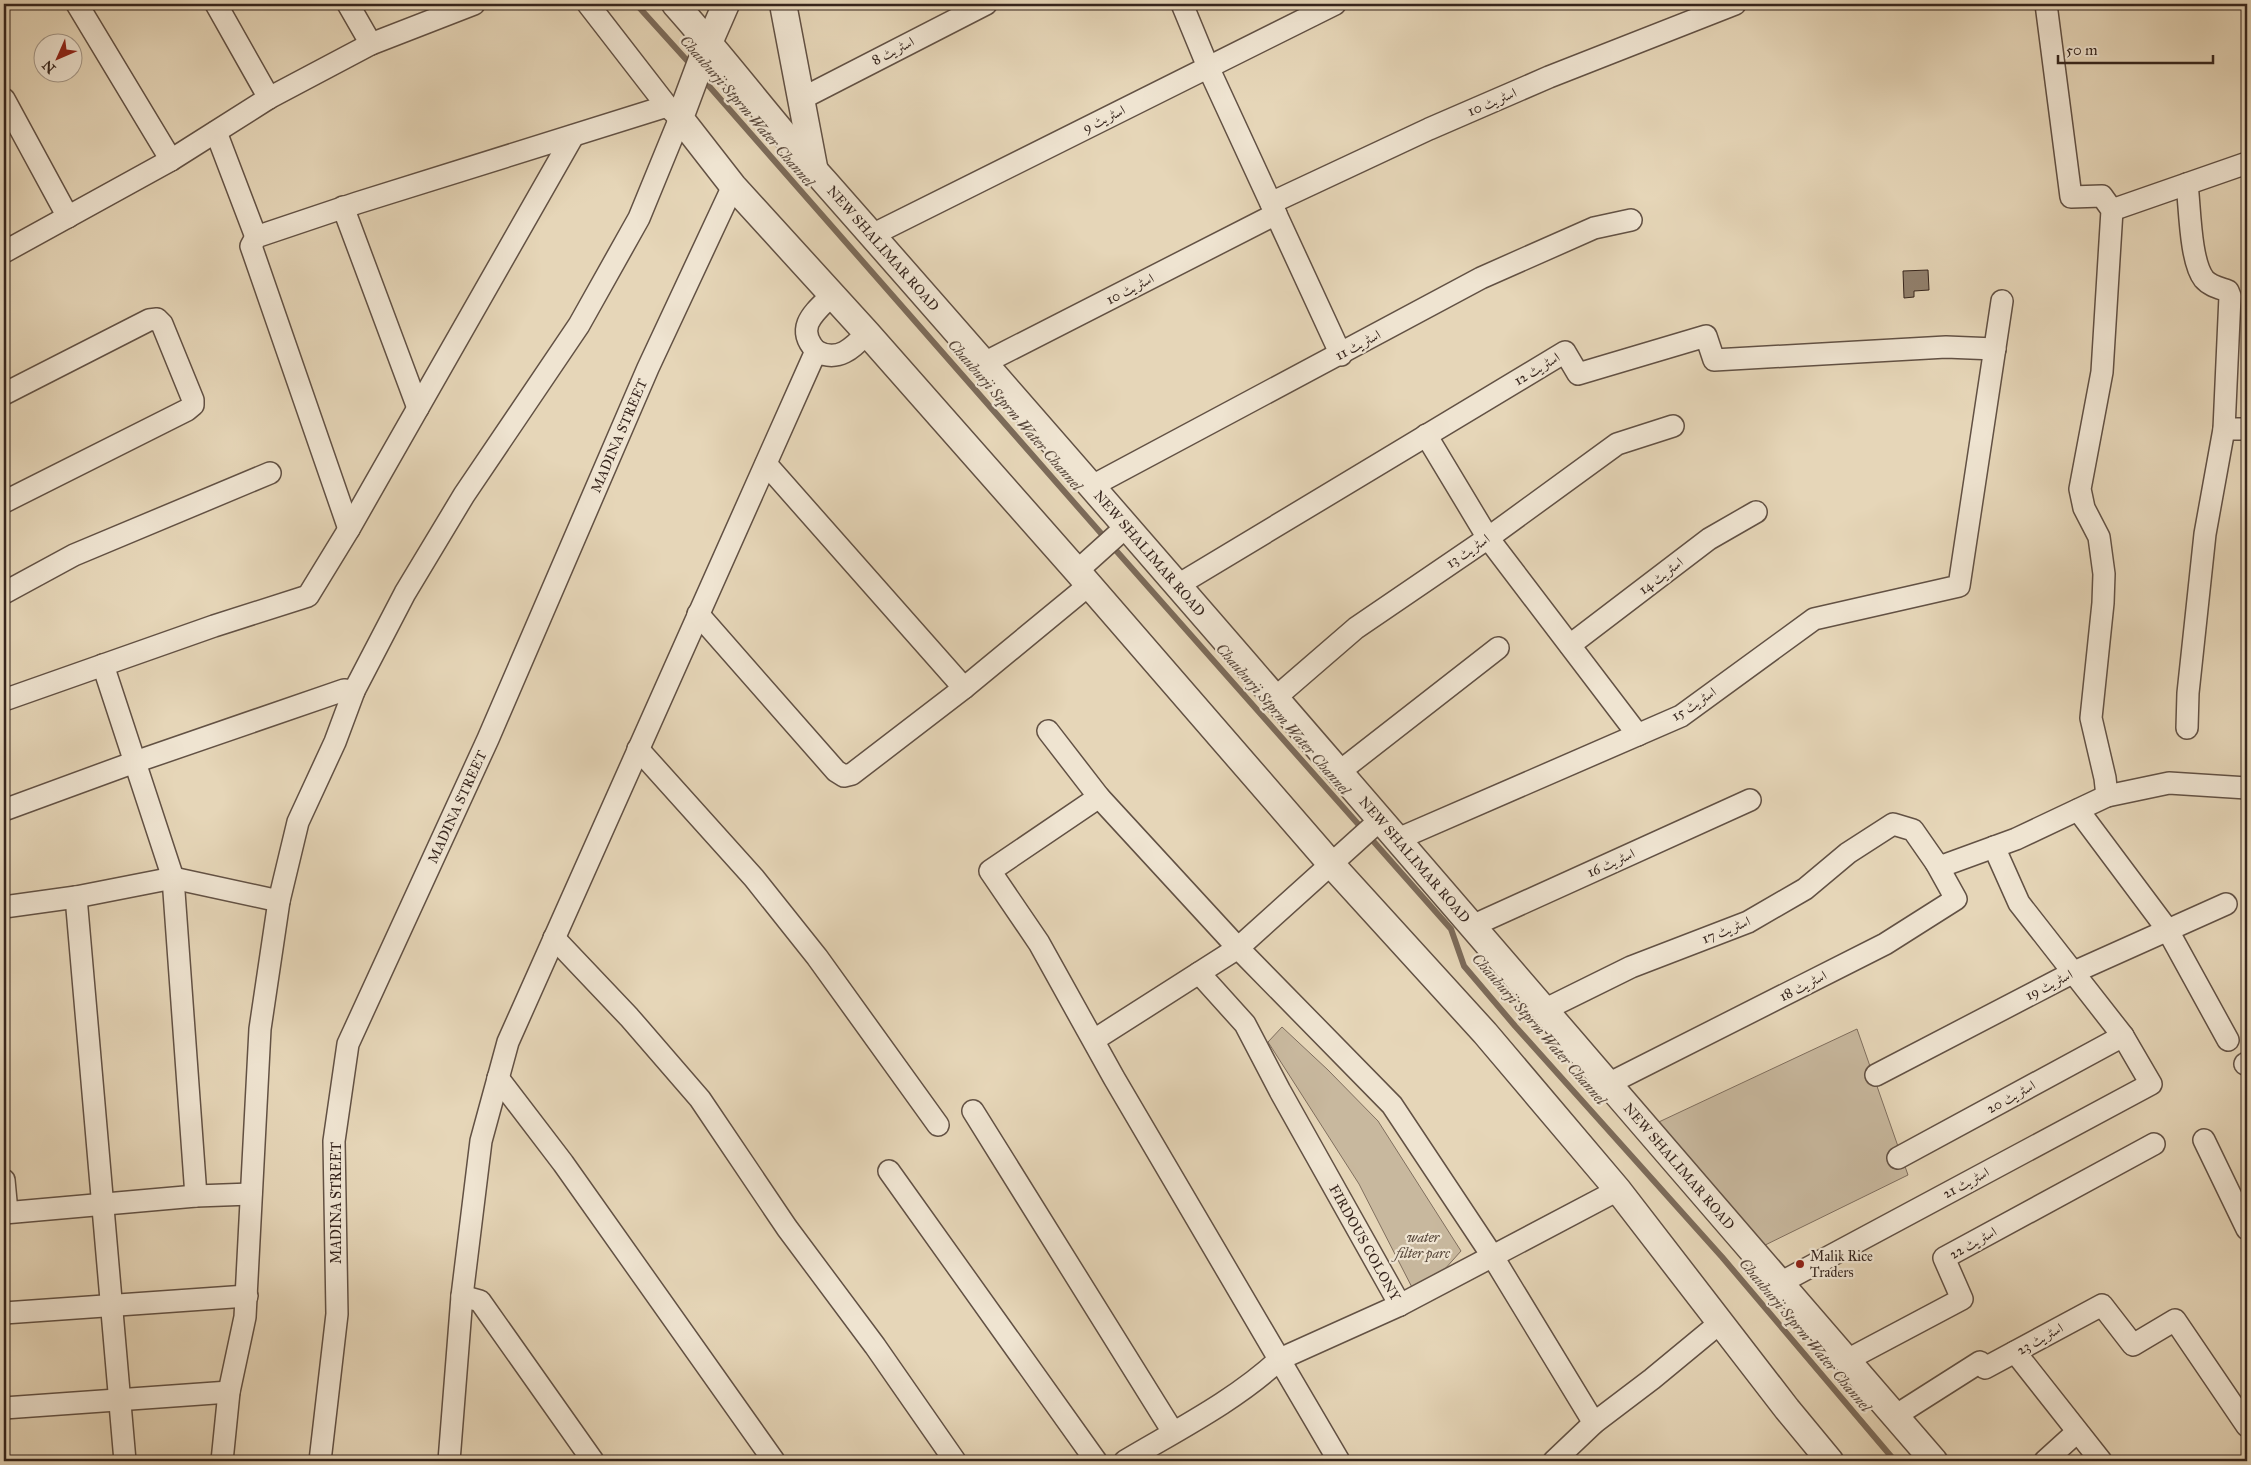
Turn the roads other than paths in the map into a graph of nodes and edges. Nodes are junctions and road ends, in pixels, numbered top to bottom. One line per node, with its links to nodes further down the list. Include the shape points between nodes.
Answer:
1 (77, 4): 23 (street)
2 (216, 4): 17 (street)
3 (348, 4): 14 (street)
4 (474, 4): 14 (street)
5 (588, 4): 20 (street)
6 (675, 4): 15 (street, NEW SHALIMAR ROAD)
7 (726, 4): 15 (street)
8 (782, 4): 19 (street)
9 (986, 4): 19 (street, اسٹریٹ 8)
10 (1182, 4): 16 (street)
11 (1335, 4): 16 (street, اسٹریٹ 9)
12 (1735, 4): 29 (street, اسٹریٹ 10, via 1549,77 1428,129)
13 (2046, 4): 30 (street, via 2071,197 2102,196)
14 (371, 44): 17 (street)
15 (706, 50): 20 (street); 25 (street, NEW SHALIMAR ROAD)
16 (1208, 67): 29 (street); 33 (street, اسٹریٹ 9)
17 (269, 98): 21 (street)
18 (4, 99): 31 (street)
19 (801, 99): 25 (street)
20 (678, 110): 22 (street); 27 (street); 65 (street, via 639,218 579,325 464,495 405,593)
21 (216, 132): 23 (street); 34 (street)
22 (573, 136): 28 (street); 44 (street)
23 (170, 160): 31 (street)
24 (2247, 163): 26 (street)
25 (814, 170): 33 (street, NEW SHALIMAR ROAD)
26 (2187, 184): 30 (street); 46 (street, via 2193,252 2201,273 2216,287 2228,291 2230,296)
27 (733, 186): 36 (street); 137 (street, MADINA STREET, via 648,368 488,739 348,1044 334,1141 337,1314)
28 (343, 207): 34 (street); 44 (street)
29 (1274, 209): 41 (street); 42 (street, اسٹریٹ 10)
30 (2112, 210): 75 (street, via 2102,372 2080,489 2084,508 2100,537 2104,574 2104,603 2091,718)
31 (68, 217): 35 (street)
32 (1631, 220): 41 (street, اسٹریٹ 11, via 1594,228 1481,278)
33 (872, 235): 42 (street, NEW SHALIMAR ROAD)
34 (256, 237): 54 (street, via 251,246)
35 (4, 252)
36 (832, 295): 38 (street); 40 (street, via 808,322 806,332)
37 (2002, 301): 39 (street)
38 (867, 333): 40 (street, via 843,354 831,356); 57 (street)
39 (1995, 349): 48 (street, اسٹریٹ 12, via 1946,347 1714,360 1706,336 1578,374 1565,352); 70 (street, اسٹریٹ 15, via 1959,586 1814,619 1681,716)
40 (816, 351): 49 (street)
41 (1340, 355): 51 (street, اسٹریٹ 11)
42 (984, 363): 51 (street, NEW SHALIMAR ROAD)
43 (4, 394): 52 (street, via 149,320 157,319 162,324 193,400 187,410)
44 (418, 408): 54 (street)
45 (1673, 426): 56 (street, اسٹریٹ 13, via 1617,444)
46 (2224, 429): 47 (street); 68 (street, via 2205,534)
47 (2247, 429)
48 (1426, 435): 56 (street); 58 (street, اسٹریٹ 12)
49 (766, 464): 60 (street); 64 (street)
50 (270, 473): 59 (street, via 74,555)
51 (1092, 486): 55 (street, NEW SHALIMAR ROAD)
52 (4, 502)
53 (1756, 512): 61 (street, اسٹریٹ 14, via 1709,540)
54 (349, 529): 63 (street, via 308,596)
55 (1122, 530): 57 (street); 58 (street, NEW SHALIMAR ROAD)
56 (1488, 538): 61 (street); 66 (street, اسٹریٹ 13, via 1356,628)
57 (1085, 572): 64 (street); 83 (street)
58 (1178, 585): 66 (street, NEW SHALIMAR ROAD)
59 (4, 593)
60 (698, 614): 64 (street, via 836,771 844,776 852,774); 71 (street)
61 (1570, 645): 70 (street)
62 (1498, 648): 73 (street)
63 (103, 665): 67 (street); 72 (street)
64 (964, 688)
65 (354, 691): 72 (street, via 344,690); 87 (street, via 335,742 298,822)
66 (1275, 698): 73 (street, NEW SHALIMAR ROAD)
67 (4, 700)
68 (2187, 728)
69 (1048, 731): 76 (street)
70 (1638, 735): 81 (street, اسٹریٹ 15)
71 (638, 749): 92 (street); 104 (street, via 754,878 817,956)
72 (135, 762): 78 (street); 85 (street)
73 (1339, 772): 80 (street, NEW SHALIMAR ROAD)
74 (2247, 788): 75 (street, via 2169,783)
75 (2107, 796): 79 (street)
76 (1099, 797): 93 (street); 98 (street, via 990,871 1040,943)
77 (1750, 800): 90 (street, اسٹریٹ 16)
78 (4, 810)
79 (2078, 810): 82 (street); 91 (street)
80 (1375, 824): 81 (street, NEW SHALIMAR ROAD); 83 (street)
81 (1398, 840): 90 (street, NEW SHALIMAR ROAD)
82 (1994, 847): 84 (street, via 1942,866); 95 (street, via 2019,902)
83 (1337, 859): 93 (street); 110 (street)
84 (1936, 863): 96 (street, اسٹریٹ 17, via 1913,830 1893,824 1848,853 1804,889 1748,922 1631,967); 102 (street, اسٹریٹ 18, via 1956,899 1885,944)
85 (172, 878): 86 (street); 87 (street); 112 (street)
86 (76, 897): 89 (street); 113 (street)
87 (278, 901): 111 (street, via 260,1029)
88 (2226, 904): 91 (street, اسٹریٹ 19)
89 (4, 907)
90 (1472, 926): 96 (street, NEW SHALIMAR ROAD)
91 (2167, 929): 95 (street, اسٹریٹ 19); 99 (street)
92 (554, 938): 101 (street, via 508,1042); 141 (street, via 700,1099 787,1228 876,1346)
93 (1238, 948): 94 (street); 116 (street, via 1392,1105)
94 (1199, 973): 98 (street); 121 (street, FIRDOUS COLONY, via 1245,1024)
95 (2072, 973): 97 (street); 100 (street, اسٹریٹ 19)
96 (1544, 1010): 102 (street, NEW SHALIMAR ROAD)
97 (2123, 1036): 107 (street, اسٹریٹ 20); 117 (street, اسٹریٹ 21, via 2151,1084)
98 (1094, 1040): 125 (street)
99 (2228, 1040)
100 (1876, 1075)
101 (498, 1078): 119 (street, via 481,1141); 140 (street, via 563,1163)
102 (1608, 1084): 117 (street, NEW SHALIMAR ROAD)
103 (973, 1111): 133 (street)
104 (938, 1125)
105 (2204, 1140): 115 (street)
106 (2154, 1144): 126 (street, اسٹریٹ 22, via 1944,1258 1962,1299)
107 (1898, 1158)
108 (889, 1171): 142 (street)
109 (4, 1180): 114 (street)
110 (1618, 1190): 116 (street, FIRDOUS COLONY); 123 (street)
111 (251, 1194): 112 (street); 118 (street)
112 (196, 1196): 113 (street)
113 (104, 1204): 114 (street); 120 (street)
114 (5, 1212)
115 (2247, 1229)
116 (1493, 1256): 121 (street, FIRDOUS COLONY); 131 (street)
117 (1780, 1283): 126 (street, NEW SHALIMAR ROAD)
118 (247, 1296): 120 (street); 127 (street)
119 (462, 1296): 138 (street); 139 (street, via 480,1301)
120 (113, 1304): 122 (street); 128 (street)
121 (1400, 1304): 125 (street)
122 (4, 1313)
123 (1721, 1322): 131 (street); 146 (street)
124 (2015, 1352): 130 (street, اسٹریٹ 23, via 1985,1368 1980,1362); 132 (street, اسٹریٹ 23, via 2102,1305 2133,1345 2175,1320); 134 (street)
125 (1280, 1359): 133 (street, via 1212,1409); 144 (street)
126 (1847, 1360): 130 (street, NEW SHALIMAR ROAD)
127 (229, 1392): 128 (street); 136 (street)
128 (120, 1399): 129 (street); 135 (street)
129 (4, 1408)
130 (1895, 1416): 147 (street, NEW SHALIMAR ROAD)
131 (1594, 1423): 145 (street)
132 (2247, 1426)
133 (1173, 1432): 143 (street)
134 (2078, 1432): 148 (street); 149 (street)
135 (125, 1461)
136 (222, 1461)
137 (320, 1461)
138 (449, 1461)
139 (593, 1461)
140 (774, 1461)
141 (955, 1461)
142 (1096, 1461)
143 (1125, 1461)
144 (1339, 1461)
145 (1554, 1461)
146 (1830, 1461)
147 (1934, 1461)
148 (2045, 1461)
149 (2102, 1461)

